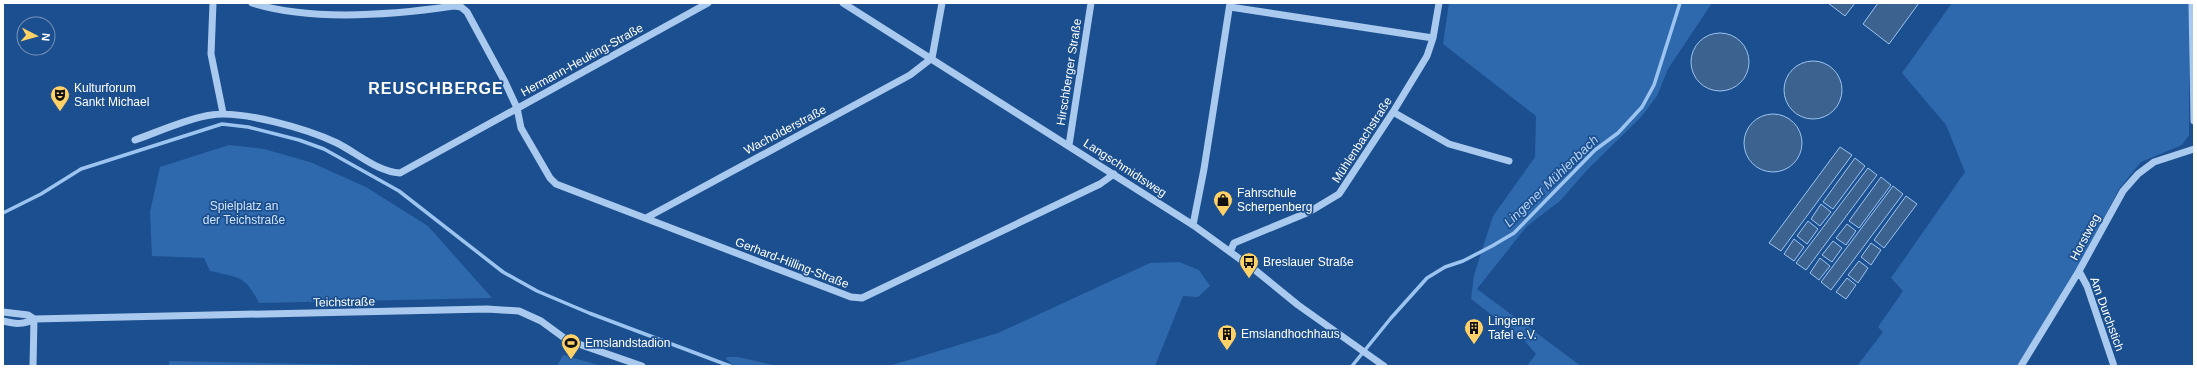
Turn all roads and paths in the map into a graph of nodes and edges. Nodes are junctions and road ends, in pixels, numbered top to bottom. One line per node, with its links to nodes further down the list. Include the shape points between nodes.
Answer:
1 (213, 3): 14 (street, via 211,54)
2 (252, 3): 12 (street, Gerhard-Hilling-Straße, via 282,10 369,15 462,7)
3 (708, 3): 12 (street, Hermann-Heuking-Straße)
4 (843, 3): 11 (street, Langschmidtsweg)
5 (942, 3): 11 (street)
6 (1092, 3): 17 (street, Hirschberger Straße)
7 (1439, 3): 10 (street, Mühlenbachstraße)
8 (2192, 3): 15 (street)
9 (1230, 5): 10 (street); 22 (street)
10 (1433, 38): 13 (street, Mühlenbachstraße, via 1427,56)
11 (932, 58): 17 (street, Langschmidtsweg); 21 (street, Wacholderstraße, via 910,75)
12 (517, 108): 14 (street, Hermann-Heuking-Straße, via 400,174 382,168 325,137 245,116); 21 (street, Gerhard-Hilling-Straße, via 521,128 556,184)
13 (1394, 112): 19 (street, via 1449,144); 23 (street, Mühlenbachstraße, via 1339,194 1309,212 1234,243)
14 (223, 113): 16 (street, Hermann-Heuking-Straße, via 209,115)
15 (2194, 121)
16 (135, 140)
17 (1069, 145): 20 (street, Langschmidtsweg)
18 (2194, 149): 24 (street, Horstweg, via 2154,162 2138,174 2123,191)
19 (1510, 161)
20 (1114, 174): 21 (street, Gerhard-Hilling-Straße, via 1100,184 862,298 851,297); 22 (street, Langschmidtsweg)
21 (646, 218)
22 (1193, 225): 23 (street, Langschmidtsweg)
23 (1230, 252): 30 (street, Langschmidtsweg)
24 (2079, 271): 31 (street, Horstweg); 32 (street, Am Durchstich, via 2087,286)
25 (3, 312): 26 (street, Teichstraße, via 28,315)
26 (34, 319): 27 (street, Teichstraße, via 27,323 14,324); 28 (street); 29 (street, Teichstraße, via 487,309 519,311 540,321 567,340)
27 (3, 321)
28 (33, 366)
29 (642, 366)
30 (1384, 366)
31 (2021, 366)
32 (2114, 366)

